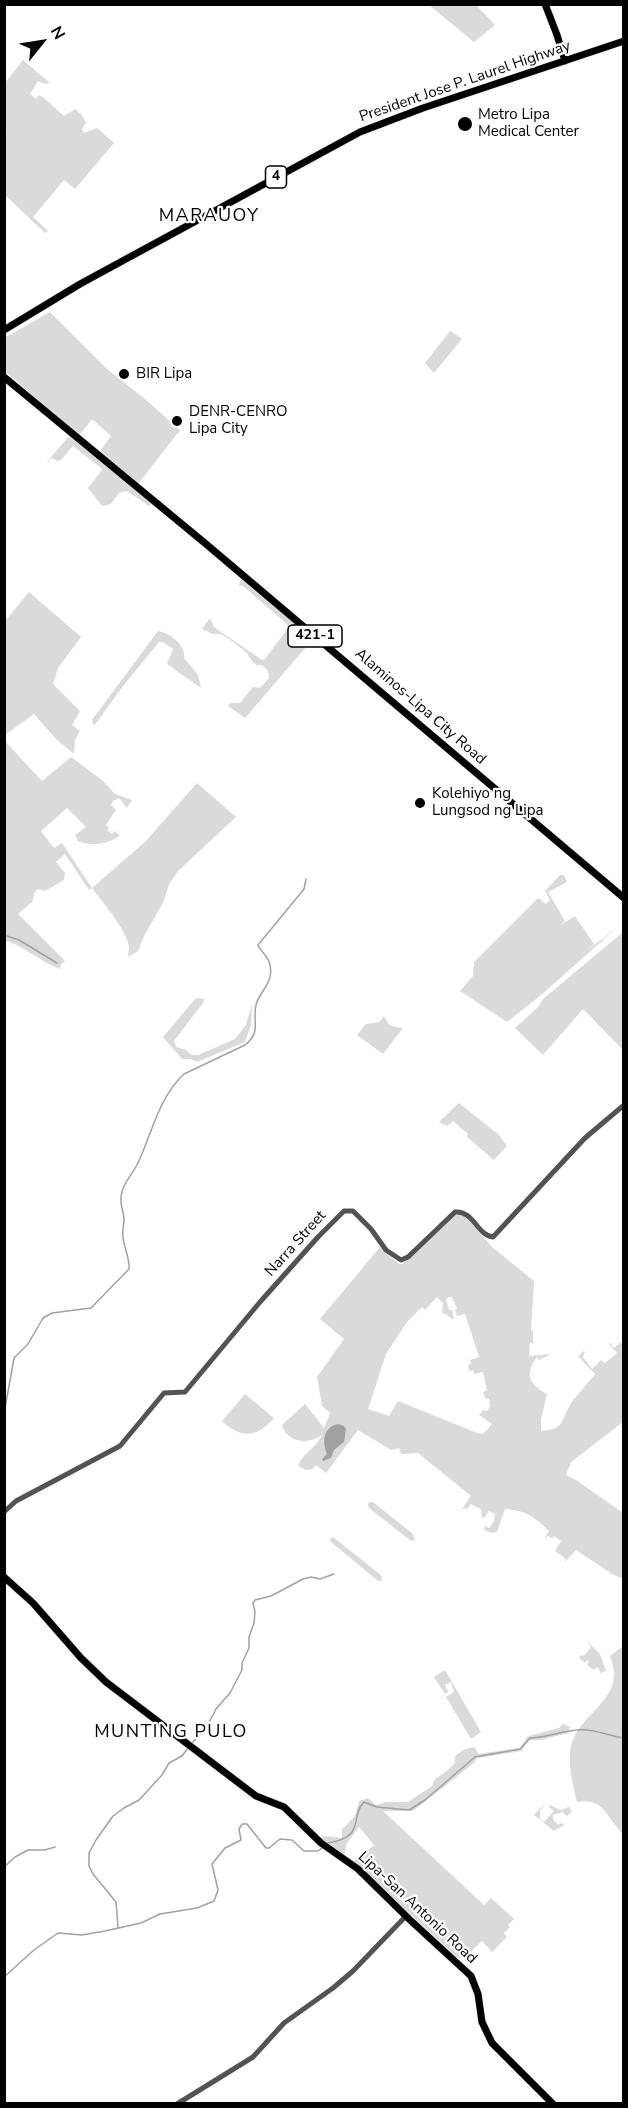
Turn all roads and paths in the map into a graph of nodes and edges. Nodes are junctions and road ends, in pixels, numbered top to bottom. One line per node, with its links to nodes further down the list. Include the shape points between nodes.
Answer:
1 (546, 4): 3 (main road)
2 (624, 41): 3 (main road, President Jose P. Laurel Highway / 4)
3 (567, 61): 4 (main road, President Jose P. Laurel Highway / 4, via 360,132 80,284)
4 (4, 330)
5 (4, 377): 6 (main road, Alaminos-Lipa City Road / 421-1)
6 (624, 898)
7 (624, 1105): 8 (street, Narra Street, via 585,1138 494,1237 488,1236 465,1213 455,1212 401,1260 386,1250 353,1211 344,1211 267,1294 185,1392 164,1393 120,1446 16,1501)
8 (4, 1512)
9 (4, 1577): 10 (main road, Lipa-San Antonio Road, via 98,1675 256,1796 288,1810)
10 (406, 1916): 11 (street, via 353,1971 284,2023 253,2057); 12 (main road, Lipa-San Antonio Road, via 471,1976 482,2022 492,2043)
11 (177, 2103)
12 (553, 2103)

